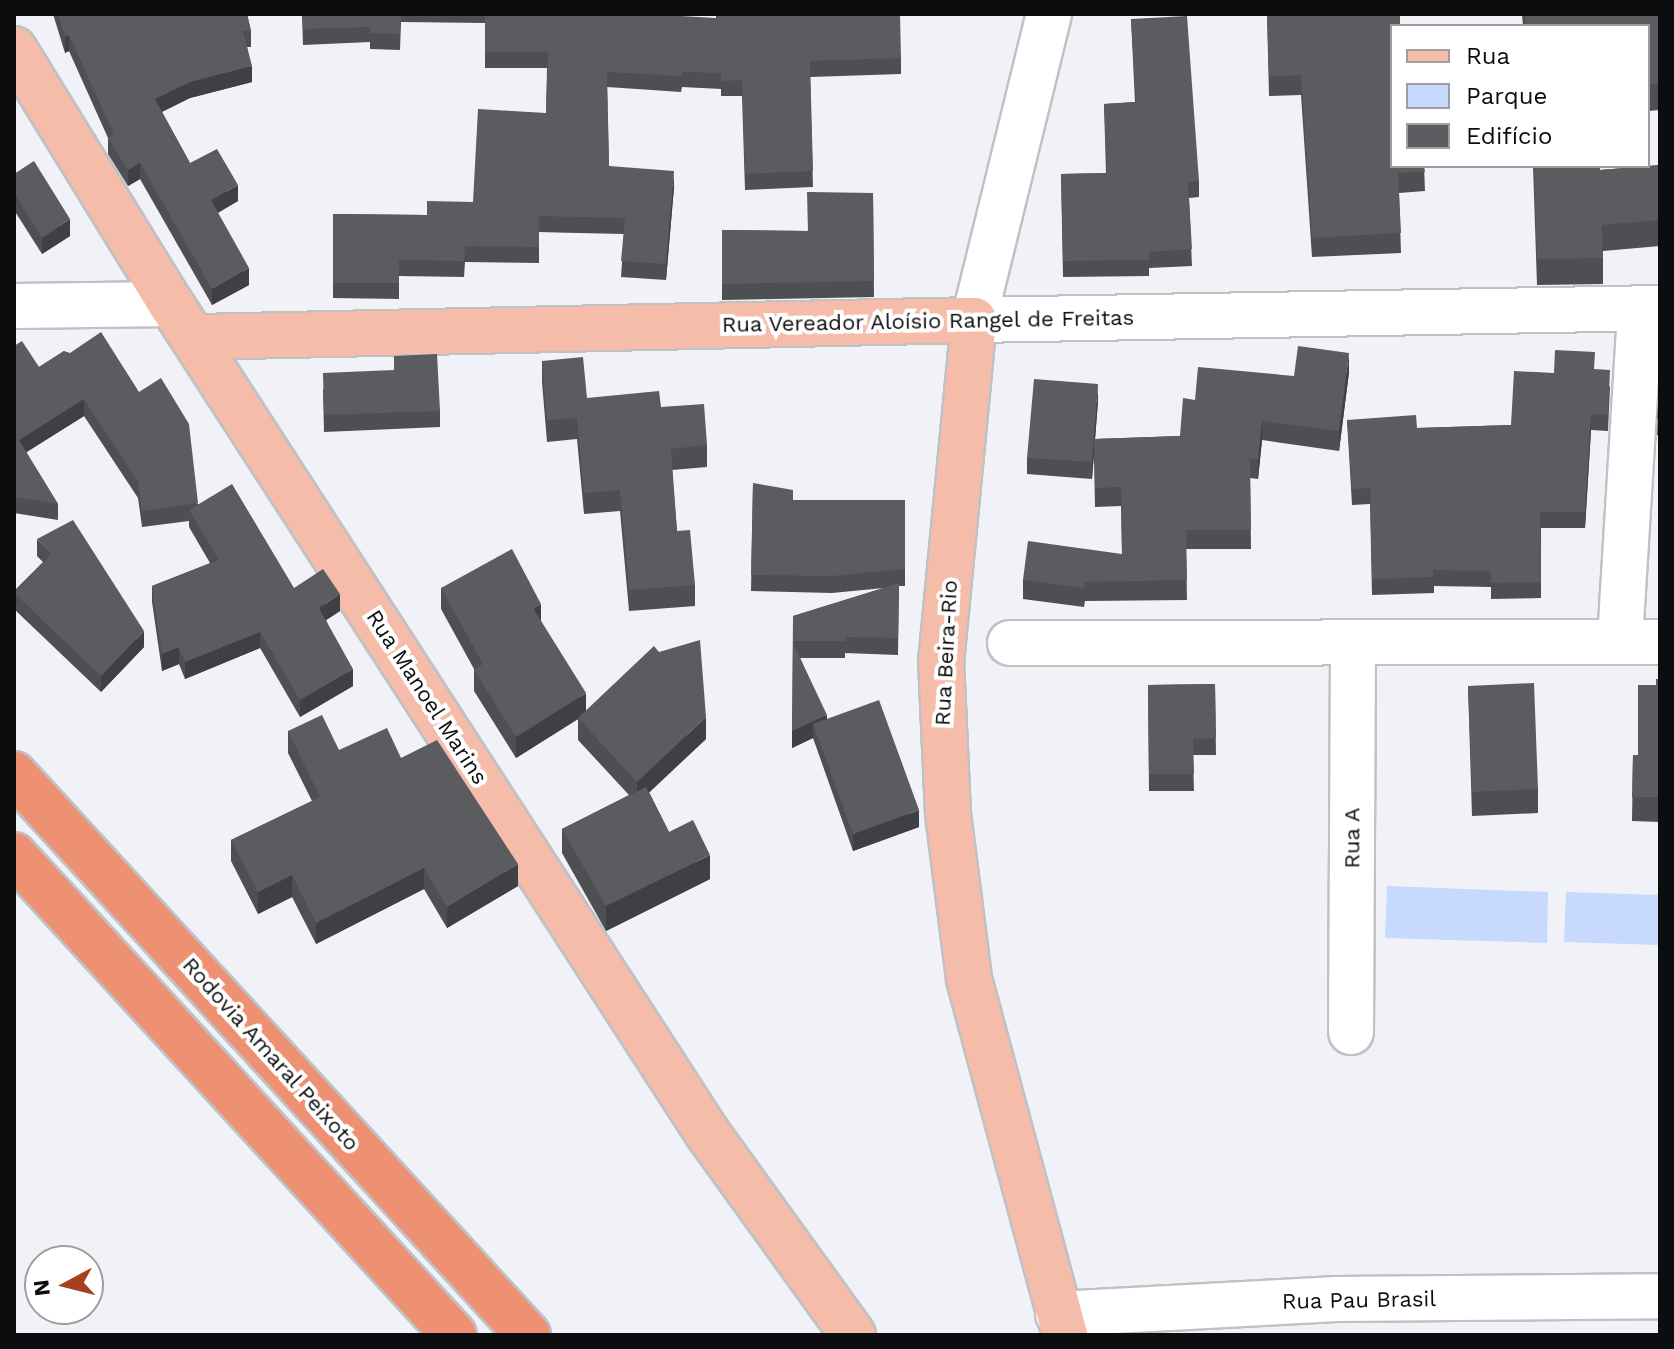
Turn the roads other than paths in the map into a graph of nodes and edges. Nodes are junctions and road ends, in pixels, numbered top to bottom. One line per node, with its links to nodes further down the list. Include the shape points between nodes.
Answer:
1 (1049, 14): 6 (street, Rua Beira-Rio)
2 (14, 49): 5 (main road, Rua Manoel Marins)
3 (14, 306): 5 (street)
4 (1650, 308): 6 (street, Rua Vereador Aloísio Rangel de Freitas); 7 (street)
5 (183, 320): 6 (main road, Rua Vereador Aloísio Rangel de Freitas); 18 (main road, Rua Manoel Marins, via 708,1134)
6 (974, 320): 15 (main road, Rua Beira-Rio, via 941,660 946,783 969,979)
7 (1640, 641): 9 (street)
8 (1010, 643): 9 (street)
9 (1353, 643): 12 (street, Rua A)
10 (14, 774): 17 (highway, Rodovia Amaral Peixoto)
11 (14, 855): 16 (highway)
12 (1351, 1032)
13 (1660, 1296): 14 (street, Rua Pau Brasil)
14 (1336, 1317): 15 (street, Rua Pau Brasil)
15 (1062, 1324)
16 (454, 1335)
17 (528, 1335)
18 (853, 1335)

